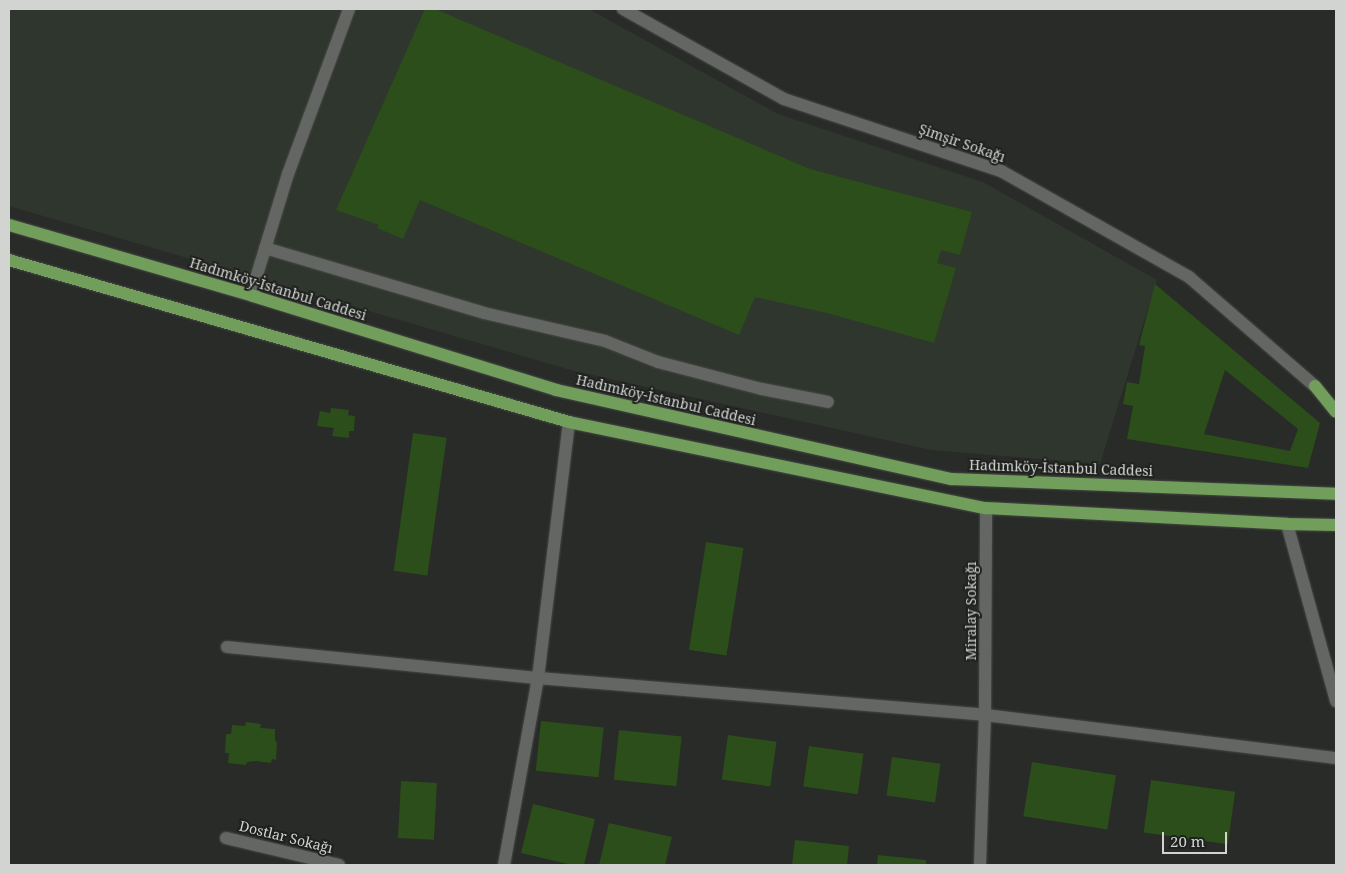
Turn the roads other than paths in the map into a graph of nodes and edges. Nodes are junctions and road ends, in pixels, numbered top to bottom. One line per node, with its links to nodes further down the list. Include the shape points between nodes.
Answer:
1 (349, 9): 4 (street, via 288,174)
2 (623, 9): 7 (street, Şimşir Sokağı, via 784,99 1001,171 1189,277)
3 (9, 225): 6 (main road, Hadımköy-İstanbul Caddesi)
4 (265, 248): 6 (street); 9 (street, via 484,313 605,341 658,362)
5 (9, 260): 11 (main road)
6 (253, 296): 12 (main road, Hadımköy-İstanbul Caddesi, via 556,390 951,479)
7 (1315, 386): 8 (main road); 10 (main road)
8 (1336, 397)
9 (828, 402)
10 (1336, 412)
11 (569, 422): 13 (main road); 17 (street)
12 (1336, 494)
13 (986, 508): 14 (main road); 19 (street, Miralay Sokağı)
14 (1287, 524): 15 (main road); 18 (street)
15 (1336, 525)
16 (227, 647): 17 (street)
17 (538, 678): 19 (street); 23 (street)
18 (1336, 701)
19 (985, 715): 20 (street); 24 (street, Miralay Sokağı)
20 (1336, 758)
21 (226, 838): 22 (street, Dostlar Sokağı)
22 (339, 865)
23 (504, 865)
24 (980, 865)

